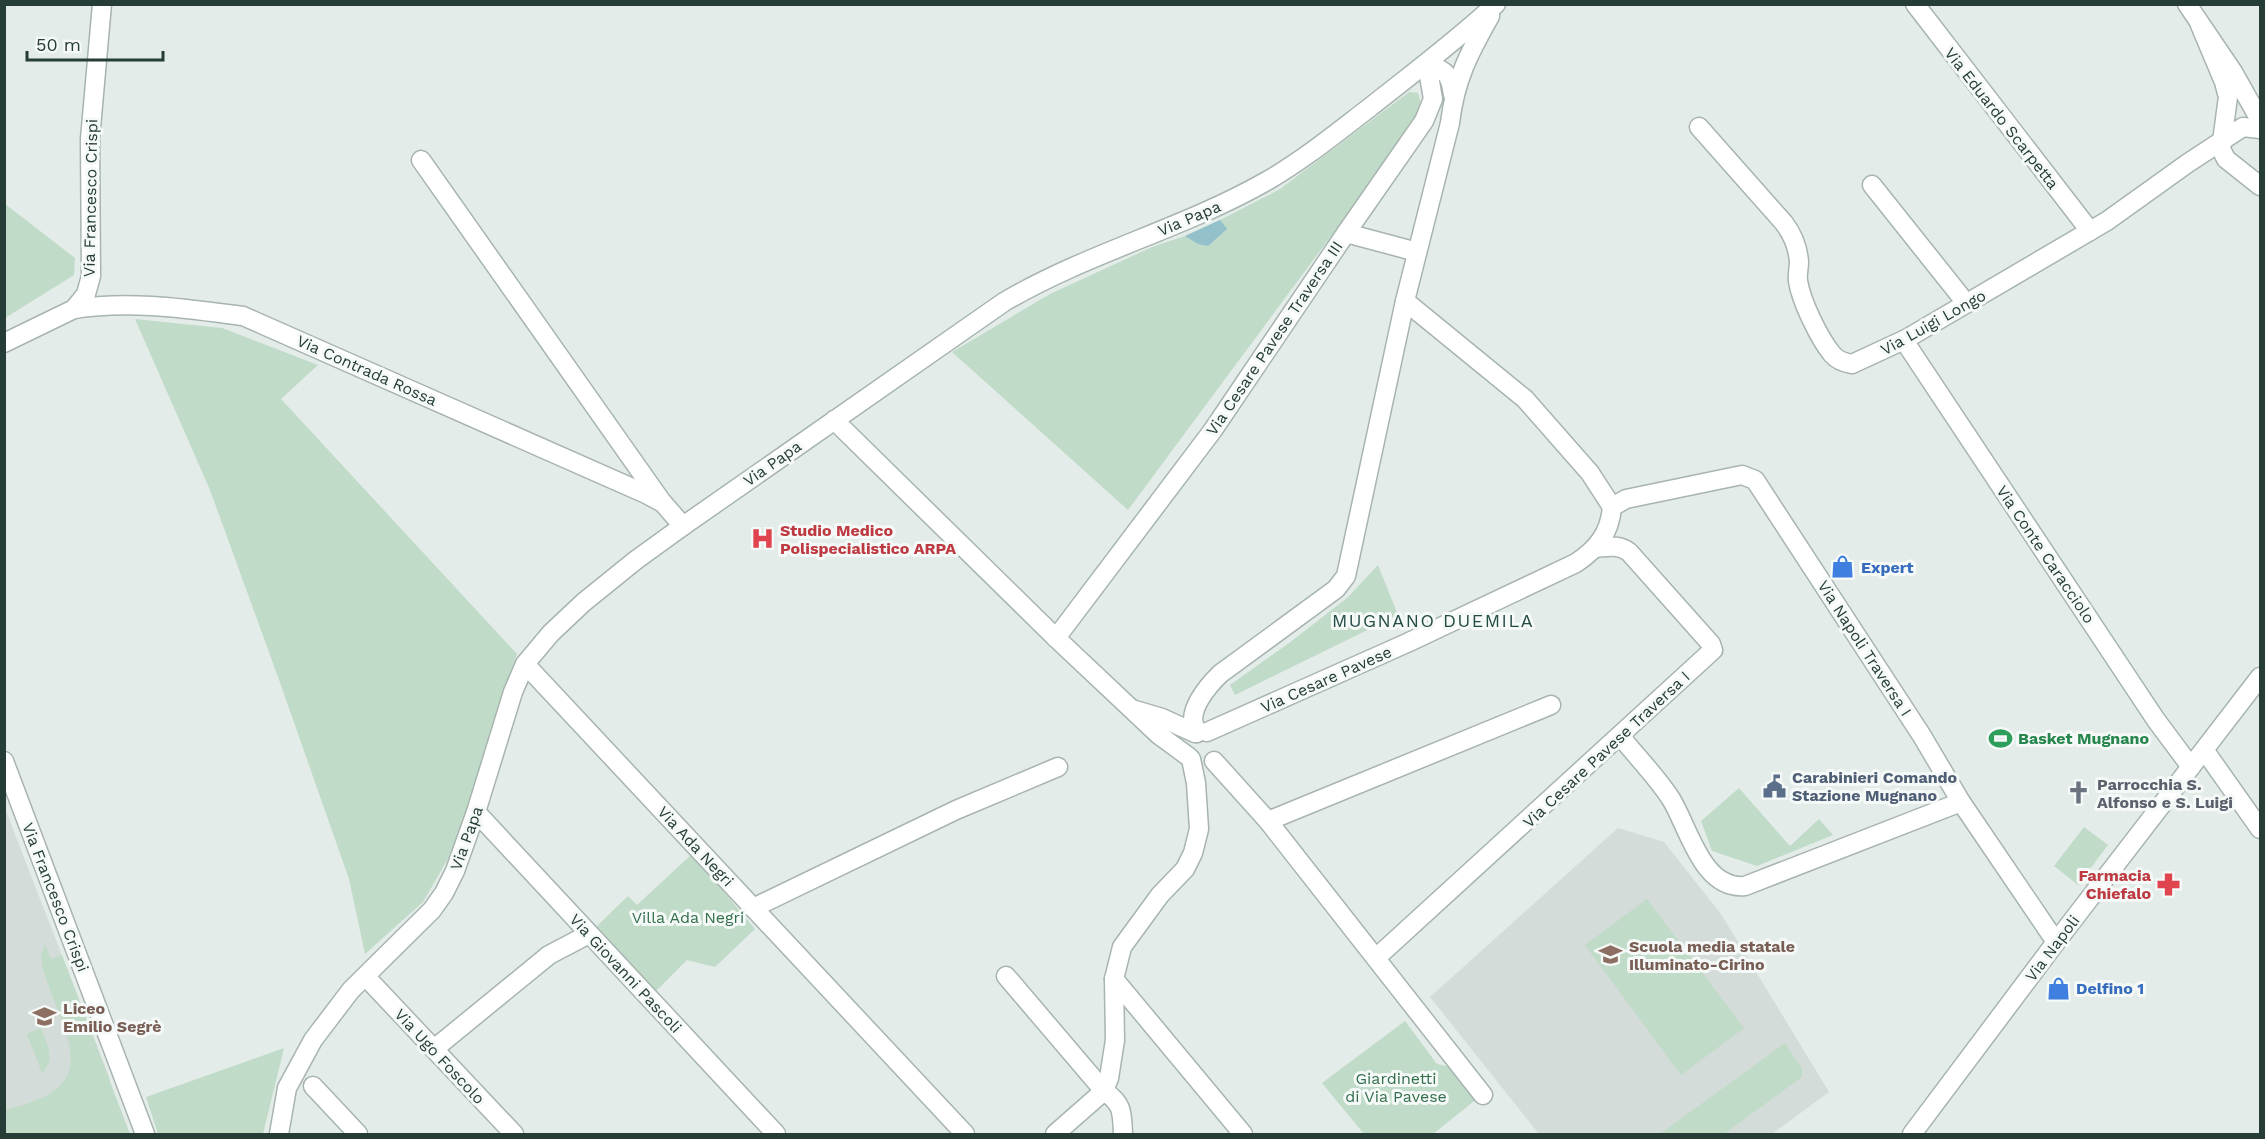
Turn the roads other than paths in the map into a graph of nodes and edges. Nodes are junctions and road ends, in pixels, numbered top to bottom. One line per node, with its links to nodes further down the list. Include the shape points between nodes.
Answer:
1 (102, 4): 20 (street, Via Francesco Crispi, via 90,139 91,276 86,294)
2 (1915, 4): 15 (street, Via Eduardo Scarpetta)
3 (2187, 4): 5 (street)
4 (1496, 5): 6 (street, Via Papa); 7 (street, via 1470,50)
5 (2200, 25): 8 (street); 11 (street, via 2228,97)
6 (1427, 64): 7 (street, via 1443,70 1451,80); 16 (street, Via Cesare Pavese Traversa III, via 1431,109); 23 (street, Via Papa, via 1299,161 1220,205 1029,287)
7 (1453, 95): 17 (street, via 1450,123)
8 (2260, 120)
9 (1699, 127): 21 (street, Via Luigi Longo, via 1793,236 1802,296 1832,354 1852,364)
10 (2260, 129): 11 (street, Via Luigi Longo, via 2243,128)
11 (2221, 141): 14 (street, via 2226,159); 15 (street, Via Luigi Longo)
12 (421, 160): 25 (street, Via Contrada Rossa)
13 (1872, 185): 19 (street)
14 (2260, 186)
15 (2090, 231): 19 (street, Via Luigi Longo)
16 (1346, 233): 17 (street); 29 (street, Via Cesare Pavese Traversa III, via 1213,430)
17 (1417, 252): 18 (street)
18 (1405, 301): 26 (street, via 1525,399 1590,473); 34 (street, via 1346,576 1336,589 1208,686 1193,718)
19 (1966, 303): 21 (street, Via Luigi Longo)
20 (74, 309): 22 (street); 24 (street, Via Contrada Rossa, via 108,305 175,307 243,316)
21 (1906, 339): 41 (street, Via Conte Caracciolo, via 1906,345)
22 (4, 343)
23 (834, 420): 27 (street, Via Papa); 29 (street)
24 (646, 494): 25 (street, Via Contrada Rossa); 27 (street, via 662,517)
25 (663, 503): 27 (street, Via Contrada Rossa)
26 (1612, 507): 28 (street, Via Cesare Pavese, via 1606,534); 42 (street, Via Napoli Traversa I, via 1626,499 1742,475 1755,480)
27 (683, 526): 30 (street, Via Papa, via 584,602)
28 (1595, 548): 34 (street, Via Cesare Pavese, via 1576,563); 35 (street, Via Cesare Pavese Traversa I, via 1622,547 1629,552 1713,647)
29 (1056, 638): 33 (street)
30 (525, 664): 43 (street, Via Papa); 46 (street, Via Ada Negri)
31 (2260, 677): 36 (street, Via Napoli)
32 (1551, 705): 44 (street)
33 (1133, 709): 34 (street); 37 (street)
34 (1200, 733): 37 (street, via 1187,744); 39 (street, via 1212,734 1218,742 1219,752)
35 (1621, 737): 42 (street, via 1671,800 1705,866 1735,887); 49 (street, Via Cesare Pavese Traversa I)
36 (2205, 751): 41 (street, Via Napoli); 45 (street)
37 (1190, 758): 39 (street, via 1200,764); 52 (street, via 1199,829 1193,853 1185,869 1129,936)
38 (4, 761): 57 (street, Via Francesco Crispi)
39 (1214, 761): 44 (street)
40 (1058, 766): 46 (street, via 956,810)
41 (2191, 767): 48 (street, Via Napoli)
42 (1961, 802): 48 (street, Via Napoli Traversa I)
43 (476, 812): 47 (street, Via Giovanni Pascoli); 51 (street, Via Papa, via 444,893)
44 (1268, 821): 49 (street)
45 (2260, 829)
46 (753, 908): 62 (street, Via Ada Negri)
47 (589, 934): 53 (street, via 549,956); 61 (street, Via Giovanni Pascoli)
48 (2056, 942): 66 (street, Via Napoli)
49 (1376, 958): 56 (street)
50 (1006, 976): 55 (street)
51 (366, 977): 53 (street, Via Ugo Foscolo); 58 (street, Via Papa, via 330,1016 299,1065 287,1088)
52 (1114, 979): 55 (street, via 1115,1040); 65 (street)
53 (434, 1049): 60 (street, Via Ugo Foscolo)
54 (313, 1086): 59 (street)
55 (1104, 1091): 63 (street); 64 (street, via 1119,1105)
56 (1483, 1095)
57 (145, 1134)
58 (279, 1134)
59 (358, 1134)
60 (514, 1134)
61 (776, 1134)
62 (965, 1134)
63 (1055, 1134)
64 (1123, 1134)
65 (1243, 1134)
66 (1912, 1134)

